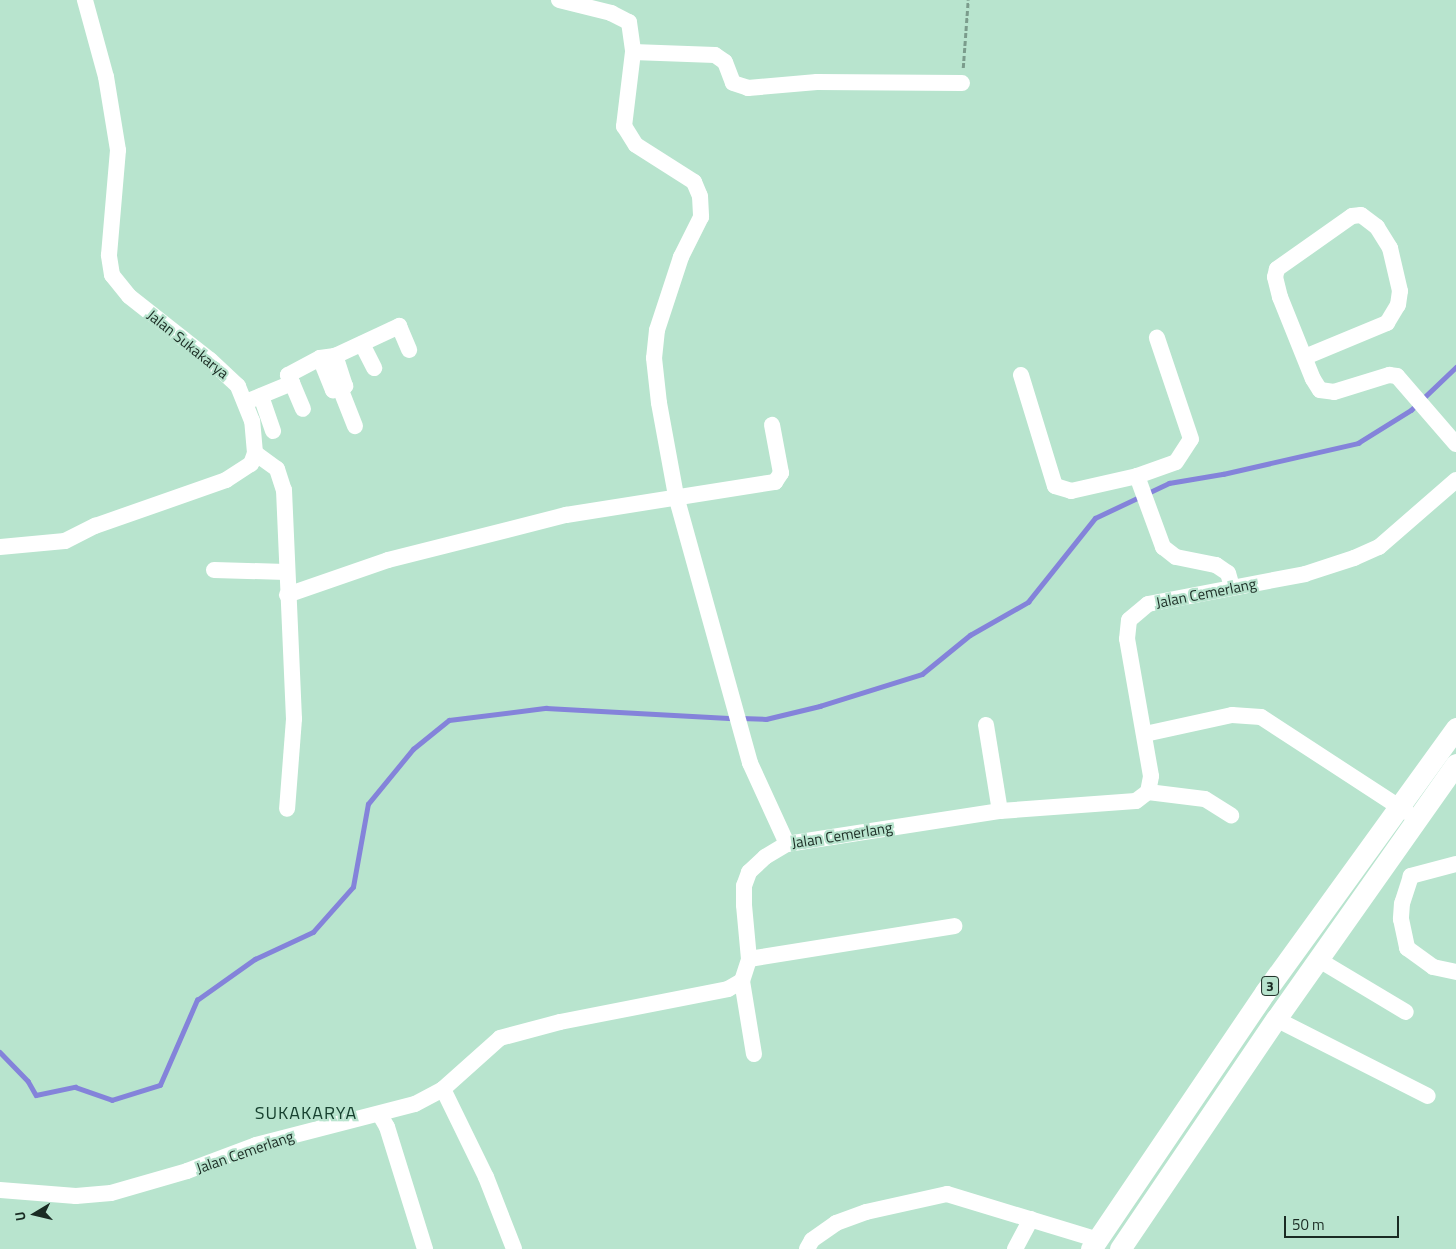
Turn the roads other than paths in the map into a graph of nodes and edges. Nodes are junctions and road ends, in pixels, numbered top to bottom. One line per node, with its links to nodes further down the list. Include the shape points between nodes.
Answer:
1 (86, 0): 14 (street, Jalan Sukakarya, via 106,77 118,150 109,255 112,275 129,296)
2 (559, 0): 3 (street)
3 (612, 6): 4 (street, via 629,22)
4 (633, 52): 5 (street, via 715,56 725,62 733,83 748,88 817,82); 23 (street, via 624,126 636,145 694,182 701,203 700,217 681,257 655,344 659,403)
5 (962, 84)
6 (1157, 338): 21 (street, via 1191,439 1176,462)
7 (362, 344): 8 (street, via 399,326); 9 (street); 11 (street)
8 (409, 350)
9 (328, 357): 13 (street, via 288,375); 17 (street, via 332,390 340,388)
10 (1305, 357): 10 (street, via 1280,297 1275,277 1277,269 1352,216 1361,215 1377,227 1390,248 1400,291 1398,305 1387,323); 19 (street, via 1320,390 1334,392 1390,375 1397,376)
11 (374, 368)
12 (1021, 375): 21 (street, via 1055,486 1059,490 1070,492)
13 (292, 383): 14 (street); 15 (street)
14 (254, 399): 18 (street); 20 (street, Jalan Sukakarya)
15 (303, 410)
16 (772, 425): 23 (street, via 780,480)
17 (355, 426)
18 (273, 431)
19 (1456, 444)
20 (255, 453): 24 (street, via 251,464 226,480 94,526 65,541); 26 (street, via 272,463 283,483)
21 (1137, 476): 27 (street, via 1163,547 1176,557 1216,565 1228,573)
22 (1456, 480): 27 (street, Jalan Cemerlang, via 1378,547 1305,574)
23 (676, 496): 28 (street, via 566,515 388,560); 39 (street, via 750,762)
24 (0, 547)
25 (214, 570): 26 (street)
26 (286, 572): 28 (street)
27 (1232, 587): 31 (street, Jalan Cemerlang, via 1148,604 1130,620 1127,639)
28 (287, 595): 35 (street, via 294,719)
29 (986, 725): 36 (street)
30 (1456, 728): 34 (main road, 3)
31 (1146, 734): 33 (street, Jalan Cemerlang, via 1151,776); 34 (street, via 1232,715 1261,717)
32 (1456, 764): 38 (main road, 3)
33 (1148, 792): 36 (street, Jalan Cemerlang, via 1136,801 1113,804); 37 (street, via 1205,798)
34 (1400, 807): 38 (street); 56 (main road, 3, via 1265,992)
35 (287, 809)
36 (1000, 811): 39 (street, Jalan Cemerlang)
37 (1232, 815)
38 (1417, 820): 40 (main road, 3)
39 (787, 844): 44 (street, Jalan Cemerlang, via 754,867 744,886)
40 (1390, 858): 42 (street); 45 (main road, 3)
41 (1456, 864): 42 (street)
42 (1411, 876): 46 (street, via 1402,903 1401,919 1407,948 1434,967)
43 (954, 926): 44 (street)
44 (749, 959): 47 (street, Jalan Cemerlang)
45 (1319, 960): 48 (street); 49 (main road, 3)
46 (1456, 972)
47 (742, 981): 50 (street); 51 (street, Jalan Cemerlang, via 728,989 560,1022 500,1038)
48 (1406, 1012)
49 (1276, 1019): 52 (street); 61 (main road, 3)
50 (754, 1054)
51 (443, 1089): 53 (street, Jalan Cemerlang, via 415,1104); 58 (street, via 486,1177)
52 (1428, 1096)
53 (380, 1115): 54 (street, Jalan Cemerlang, via 256,1145 187,1171 111,1193 76,1196); 57 (street, via 387,1127)
54 (0, 1190)
55 (1031, 1219): 56 (street); 59 (street, via 947,1194 933,1195 836,1223 812,1240); 60 (street)
56 (1095, 1244)
57 (425, 1249)
58 (514, 1249)
59 (807, 1249)
60 (1015, 1249)
61 (1120, 1249)

